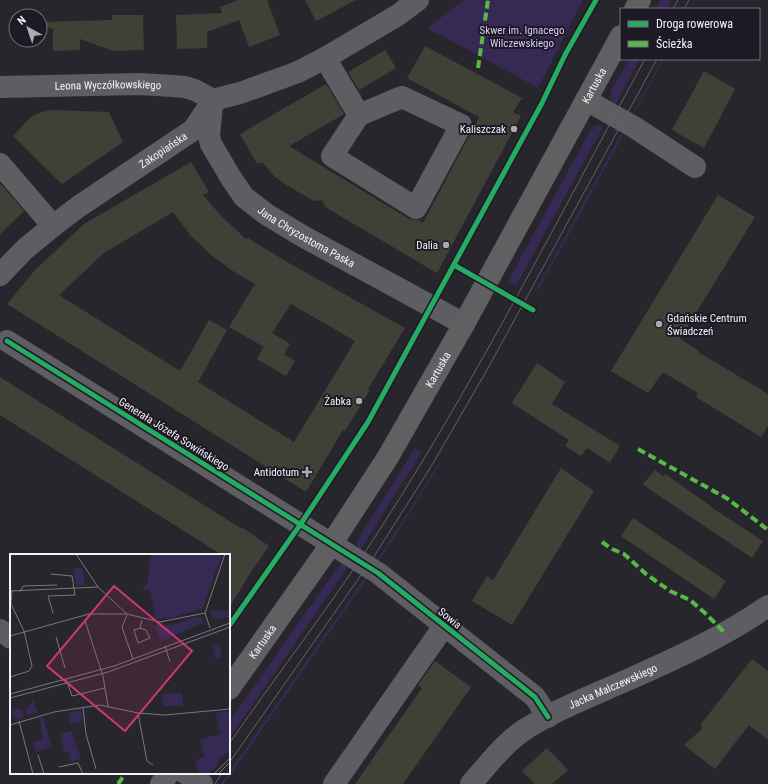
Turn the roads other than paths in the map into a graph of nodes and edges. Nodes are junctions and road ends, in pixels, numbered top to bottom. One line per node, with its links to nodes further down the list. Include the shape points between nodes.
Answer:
1 (418, 0): 3 (street, via 398,15)
2 (620, 38): 6 (main road, Kartuska)
3 (324, 58): 5 (street, via 268,84); 7 (street)
4 (0, 87): 5 (street, Leona Wyczółkowskiego, via 138,84 173,86 195,90)
5 (213, 100): 10 (street, Zakopiańska, via 192,130); 12 (street, Jana Chryzostoma Paska, via 209,136 211,144 244,197 304,237)
6 (586, 100): 9 (street, via 634,127); 12 (main road, Kartuska)
7 (359, 115): 7 (street, via 402,97 461,125 416,208 332,156)
8 (0, 164): 10 (street)
9 (695, 167)
10 (52, 226): 11 (street, Zakopiańska)
11 (0, 275)
12 (464, 324): 14 (main road, Kartuska, via 388,457)
13 (7, 341): 14 (street, Generała Józefa Sowińskiego)
14 (332, 543): 16 (street, Sowia, via 378,573); 19 (main road, Kartuska)
15 (764, 615): 20 (street, Jacka Malczewskiego)
16 (444, 626): 20 (street, Sowia, via 535,698); 25 (street)
17 (0, 630): 18 (street)
18 (10, 637)
19 (230, 687)
20 (548, 717): 26 (street, Jacka Malczewskiego, via 523,730)
21 (168, 774): 23 (main road)
22 (187, 774): 24 (street)
23 (161, 784)
24 (202, 784)
25 (334, 784)
26 (470, 784)

